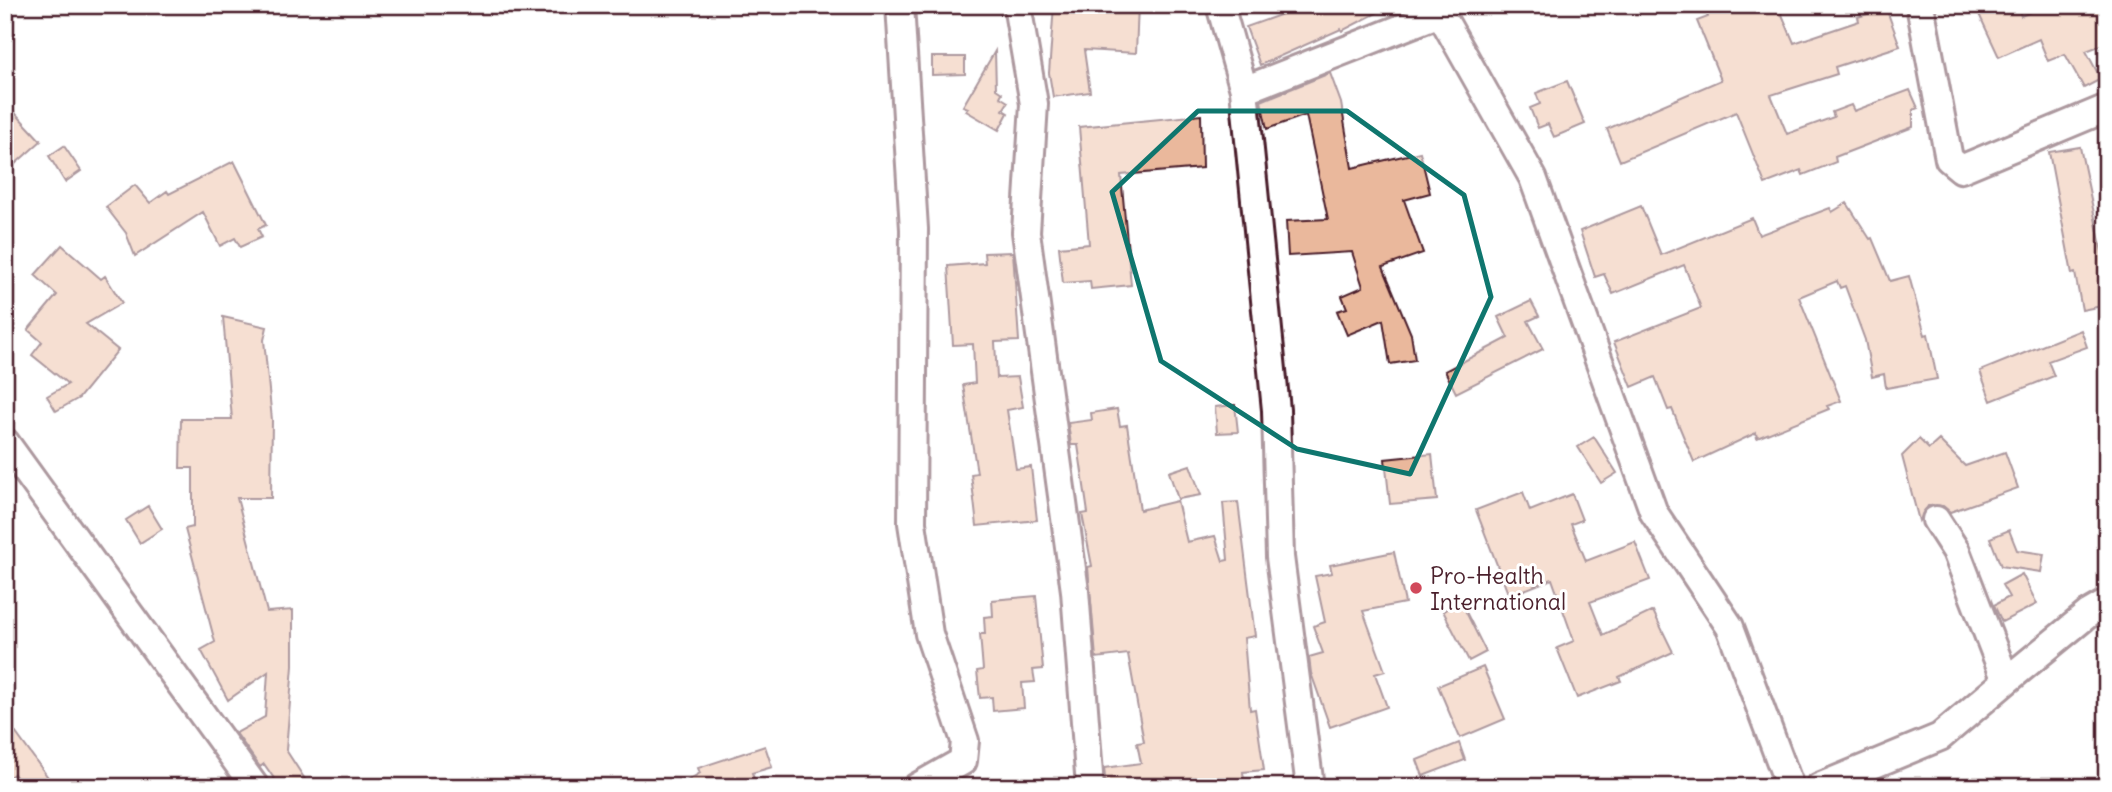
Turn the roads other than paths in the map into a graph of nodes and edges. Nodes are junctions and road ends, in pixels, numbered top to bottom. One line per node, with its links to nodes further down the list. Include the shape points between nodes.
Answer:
1 (900, 5): 13 (street, via 914,229 912,523 929,634 965,741 962,761)
2 (1017, 5): 14 (street, via 1034,104 1026,232 1075,591)
3 (1220, 5): 6 (street)
4 (1920, 5): 7 (street, via 1949,159 1961,169)
5 (1438, 9): 6 (street); 16 (street, via 1533,178 1654,513 1730,627)
6 (1244, 90): 15 (street, via 1276,410 1280,557)
7 (2107, 108)
8 (5, 442): 12 (street)
9 (1936, 520): 11 (street, via 1956,551)
10 (2107, 603): 11 (street)
11 (2006, 681): 17 (street, via 1940,737)
12 (255, 787)
13 (918, 787)
14 (1090, 787)
15 (1310, 787)
16 (1790, 787)
17 (1819, 787)

